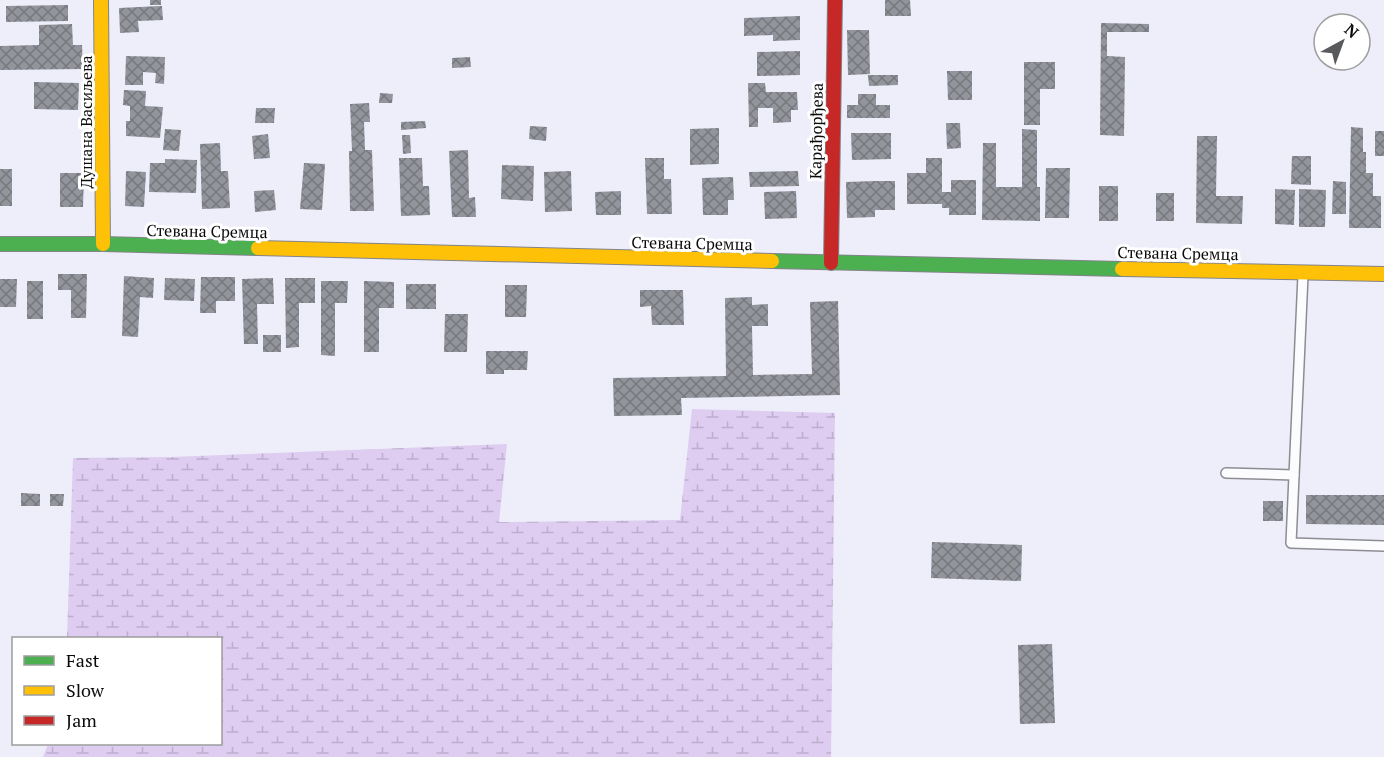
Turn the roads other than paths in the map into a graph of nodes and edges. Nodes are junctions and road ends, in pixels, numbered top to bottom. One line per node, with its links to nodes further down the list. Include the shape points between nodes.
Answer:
1 (101, 0): 4 (main road, Душана Васиљева)
2 (835, 0): 5 (main road, Карађорђева)
3 (0, 244): 4 (main road, Стевана Сремца)
4 (103, 244): 5 (main road, Стевана Сремца)
5 (831, 263): 6 (main road, Стевана Сремца)
6 (1303, 272): 7 (main road, Стевана Сремца); 9 (lane)
7 (1384, 274)
8 (1226, 473): 9 (lane)
9 (1294, 475): 10 (lane, via 1291,543)
10 (1384, 546)

